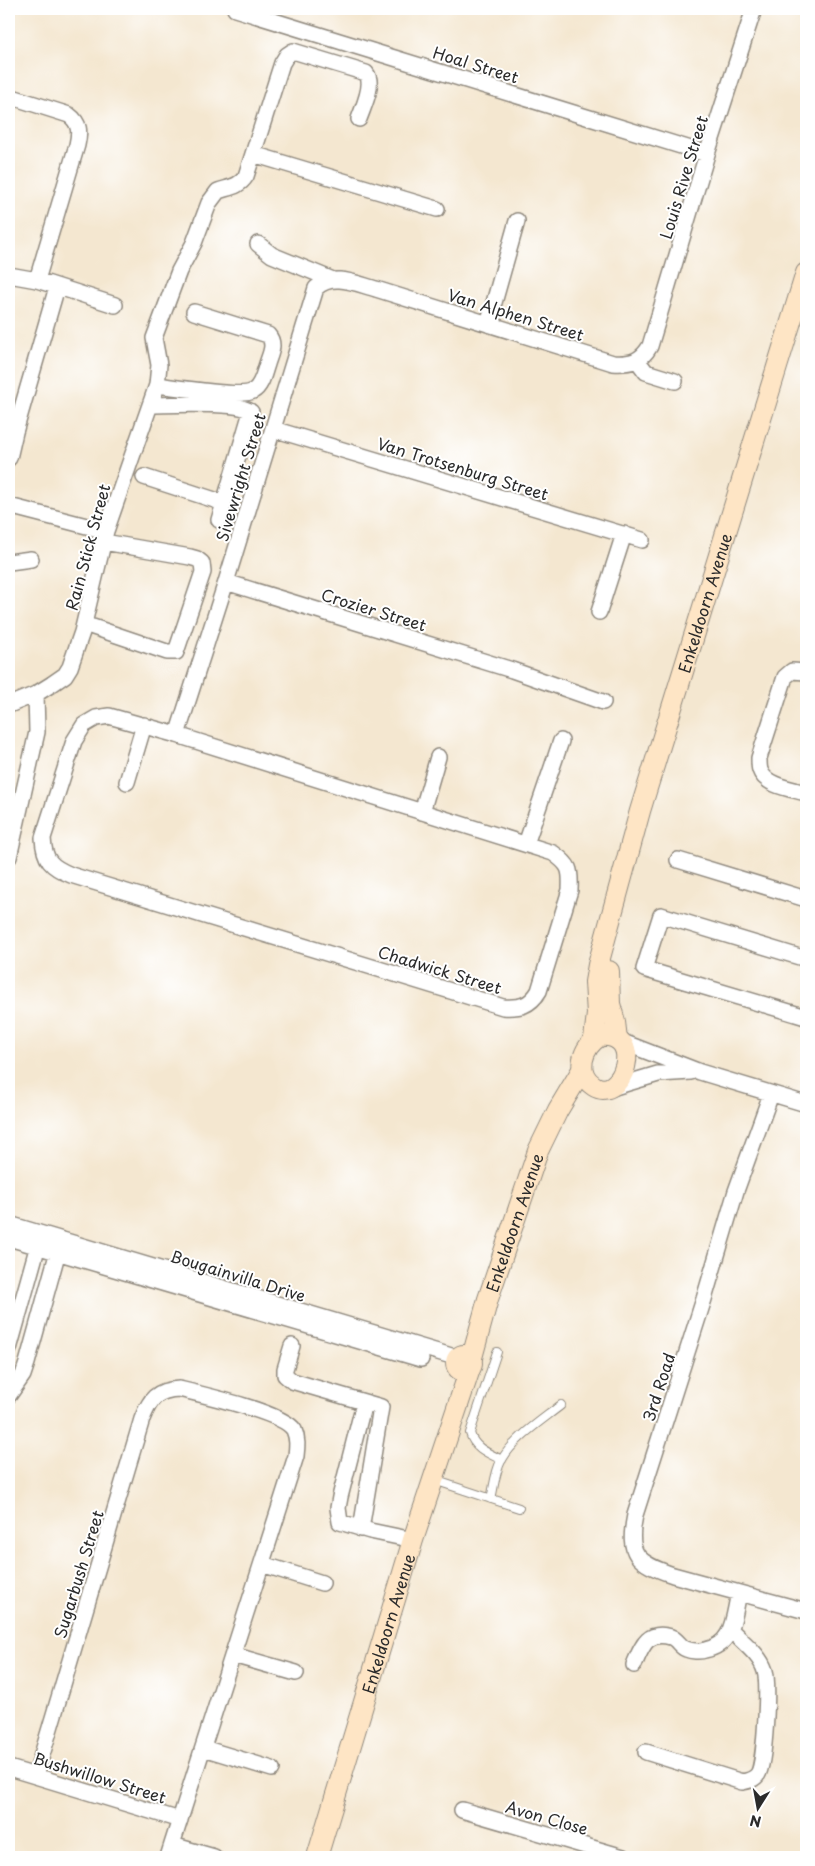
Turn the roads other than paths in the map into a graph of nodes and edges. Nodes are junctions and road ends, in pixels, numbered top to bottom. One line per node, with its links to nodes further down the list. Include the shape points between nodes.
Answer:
1 (235, 9): 6 (street, Hoal Street)
2 (754, 9): 6 (street, Louis Rive Street)
3 (9, 96): 12 (street, via 69,115 79,126 77,145)
4 (360, 118): 5 (street, via 369,86 366,73 294,51 282,63)
5 (253, 154): 7 (street); 20 (street, Rain Stick Street, via 242,182 218,191 209,203 179,271 154,338 159,365)
6 (707, 154): 18 (street, Louis Rive Street, via 650,346)
7 (438, 210)
8 (517, 221): 17 (street)
9 (258, 244): 13 (street, via 272,255)
10 (806, 273): 52 (street, Enkeldoorn Avenue, via 640,811)
11 (9, 275): 12 (street)
12 (37, 280): 14 (street)
13 (332, 280): 17 (street, Van Alphen Street, via 376,289); 22 (street, Sivewright Street, via 321,283 312,298)
14 (57, 287): 15 (street); 23 (street)
15 (115, 305)
16 (194, 312): 20 (street, via 272,339 257,388 246,393)
17 (488, 324): 18 (street, Van Alphen Street, via 613,363 627,364)
18 (641, 358): 19 (street, via 646,372)
19 (675, 381)
20 (157, 385): 21 (street, Rain Stick Street)
21 (150, 405): 26 (street, via 233,405 251,412); 30 (street, Rain Stick Street)
22 (274, 429): 29 (street, Van Trotsenburg Street); 34 (street, Sivewright Street)
23 (12, 430): 24 (street)
24 (9, 458)
25 (144, 477): 26 (street)
26 (224, 503): 28 (street)
27 (9, 506): 30 (street)
28 (219, 520)
29 (624, 534): 31 (street, Van Trotsenburg Street); 35 (street)
30 (105, 537): 36 (street, via 197,559 202,563 203,572 176,652 167,652); 38 (street, Rain Stick Street, via 70,667 65,675)
31 (642, 540)
32 (31, 559): 33 (street)
33 (9, 562)
34 (226, 582): 39 (street, Crozier Street, via 512,670); 42 (street, Sivewright Street)
35 (600, 612)
36 (94, 627)
37 (806, 672): 46 (street, via 792,670 785,677 759,758 760,770 766,779)
38 (36, 694): 40 (street, Rain Stick Street); 49 (street, via 37,732)
39 (603, 702)
40 (9, 705)
41 (144, 725): 42 (street, Chadwick Street); 45 (street); 48 (street, Chadwick Street, via 109,716 96,718 84,725 74,741 43,838 43,851 58,870 514,1008 525,1006 539,990 570,890 566,862 553,853)
42 (177, 735): 47 (street, Chadwick Street)
43 (561, 741): 48 (street)
44 (438, 757): 47 (street)
45 (127, 782)
46 (806, 793)
47 (422, 812): 48 (street, Chadwick Street)
48 (526, 844)
49 (9, 857)
50 (678, 860): 51 (street)
51 (806, 900)
52 (608, 934): 55 (street, Enkeldoorn Avenue, via 595,982 597,1014); 56 (street, Enkeldoorn Avenue, via 609,993)
53 (806, 959): 54 (street, via 661,915 644,970)
54 (806, 1017)
55 (594, 1039): 56 (street, via 606,1036); 57 (street, Enkeldoorn Avenue, via 583,1056)
56 (618, 1040): 58 (street); 59 (street, Enkeldoorn Avenue, via 626,1052 624,1071 620,1078)
57 (582, 1070): 59 (street, via 588,1080); 62 (street, Enkeldoorn Avenue)
58 (700, 1072): 59 (street, via 658,1074); 60 (street)
59 (604, 1089): 62 (street, Enkeldoorn Avenue)
60 (771, 1094): 61 (street); 82 (street, 3rd Road, via 736,1191 633,1527 632,1545 647,1565)
61 (806, 1104)
62 (558, 1110): 70 (street, Enkeldoorn Avenue, via 538,1151 476,1338)
63 (9, 1224): 65 (street, Bougainvilla Drive)
64 (9, 1238): 65 (street, Bougainvilla Drive)
65 (39, 1241): 66 (street, Bougainvilla Drive); 68 (street)
66 (59, 1247): 70 (street, Bougainvilla Drive); 71 (street, via 23,1375)
67 (292, 1346): 72 (street, via 285,1369 285,1375 292,1381)
68 (9, 1349)
69 (497, 1352): 74 (lane, via 470,1432 476,1446)
70 (463, 1363): 75 (street, Enkeldoorn Avenue, via 461,1391)
71 (9, 1396)
72 (364, 1403): 78 (street, via 381,1408); 78 (street, via 338,1508 340,1522)
73 (561, 1405): 74 (lane, via 518,1441)
74 (502, 1460): 76 (lane)
75 (432, 1479): 76 (lane); 79 (street, Enkeldoorn Avenue)
76 (491, 1499): 77 (lane)
77 (520, 1508)
78 (361, 1529): 79 (street)
79 (413, 1540): 97 (street, Enkeldoorn Avenue)
80 (262, 1564): 81 (street); 85 (street); 92 (street, Sugarbush Street, via 296,1456 298,1444 293,1429 285,1421 260,1411 179,1389 157,1395 142,1419)
81 (322, 1583)
82 (739, 1593): 83 (street, 3rd Road); 84 (street)
83 (806, 1611)
84 (731, 1630): 86 (street, via 726,1640 701,1651 685,1649 673,1637 654,1636 643,1643); 89 (street, via 758,1657 765,1671 764,1750 759,1773 751,1781 742,1782)
85 (233, 1655): 87 (street); 88 (street)
86 (634, 1665)
87 (296, 1674)
88 (203, 1748): 91 (street); 94 (street)
89 (646, 1752)
90 (9, 1768): 92 (street, Bushwillow Street)
91 (272, 1769)
92 (36, 1776): 94 (street, Bushwillow Street)
93 (462, 1810): 98 (street, Avon Close)
94 (180, 1820): 95 (street)
95 (170, 1851): 96 (street)
96 (214, 1857)
97 (317, 1857)
98 (622, 1857)

